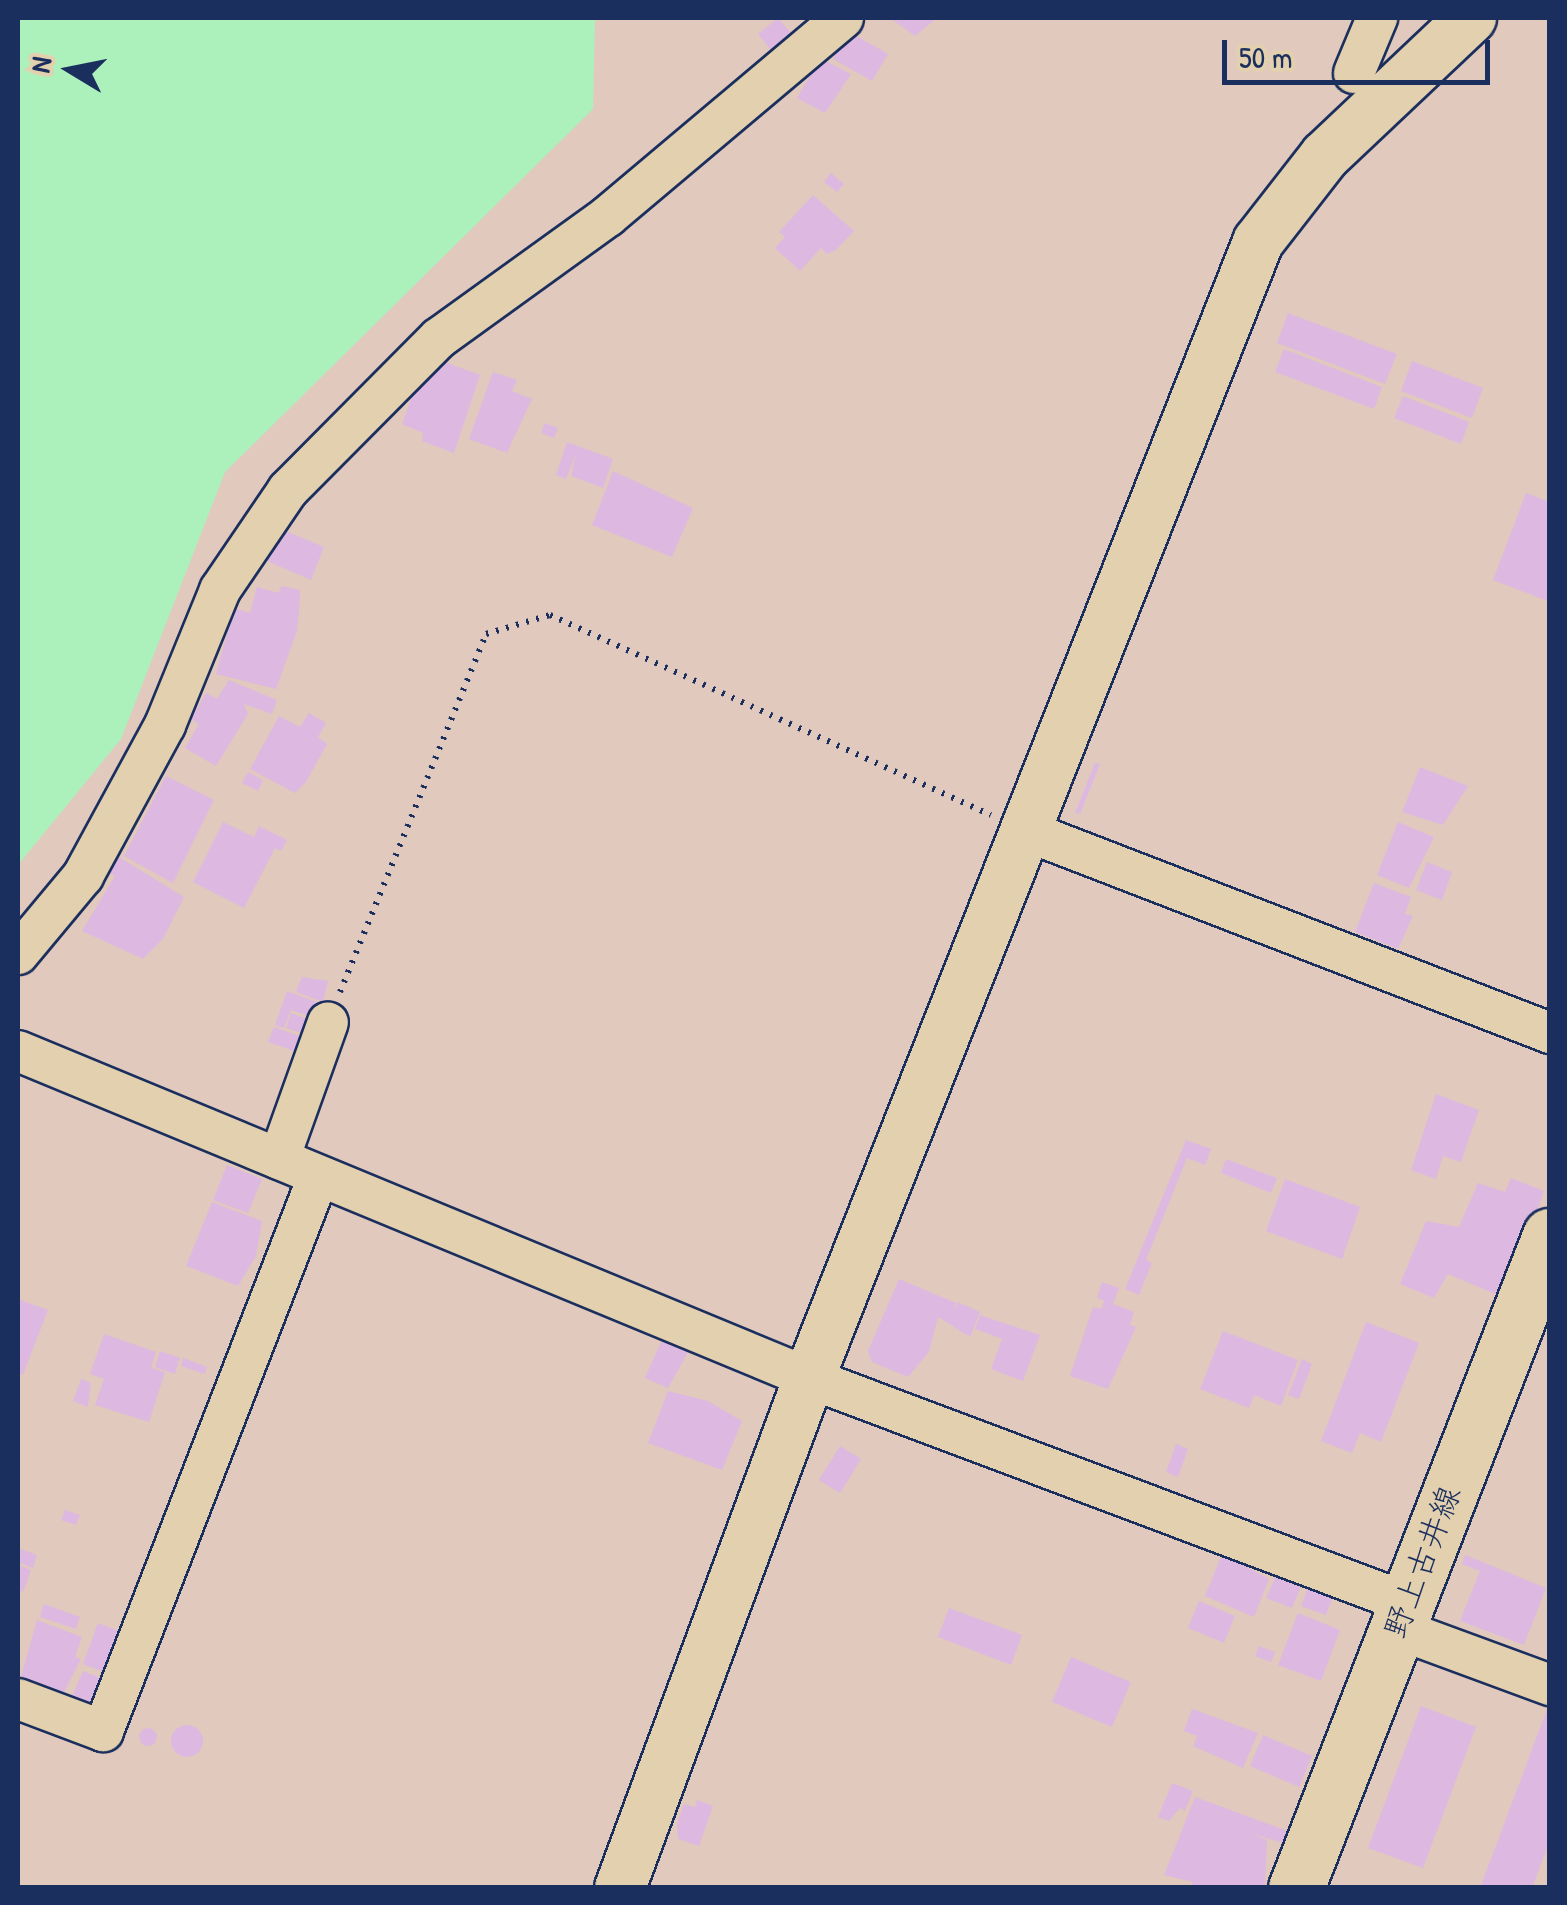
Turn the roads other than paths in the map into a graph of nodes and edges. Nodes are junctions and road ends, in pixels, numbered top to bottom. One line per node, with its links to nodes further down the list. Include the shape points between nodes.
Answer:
1 (844, 18): 6 (street, via 608,216 438,338 288,490 220,590 165,725 83,876)
2 (1377, 18): 4 (street)
3 (1471, 18): 5 (street, via 1325,156 1258,242)
4 (1354, 73)
5 (1024, 830): 8 (street); 13 (street)
6 (18, 954)
7 (328, 1022): 10 (street)
8 (1550, 1033)
9 (18, 1050): 10 (street)
10 (280, 1159): 11 (street)
11 (317, 1180): 13 (street); 16 (street, via 103,1731)
12 (1550, 1236): 14 (main road, 野上古井線)
13 (809, 1378): 14 (street); 17 (street)
14 (1400, 1615): 15 (street); 18 (main road, 野上古井線)
15 (1550, 1685)
16 (18, 1699)
17 (620, 1888)
18 (1296, 1888)

